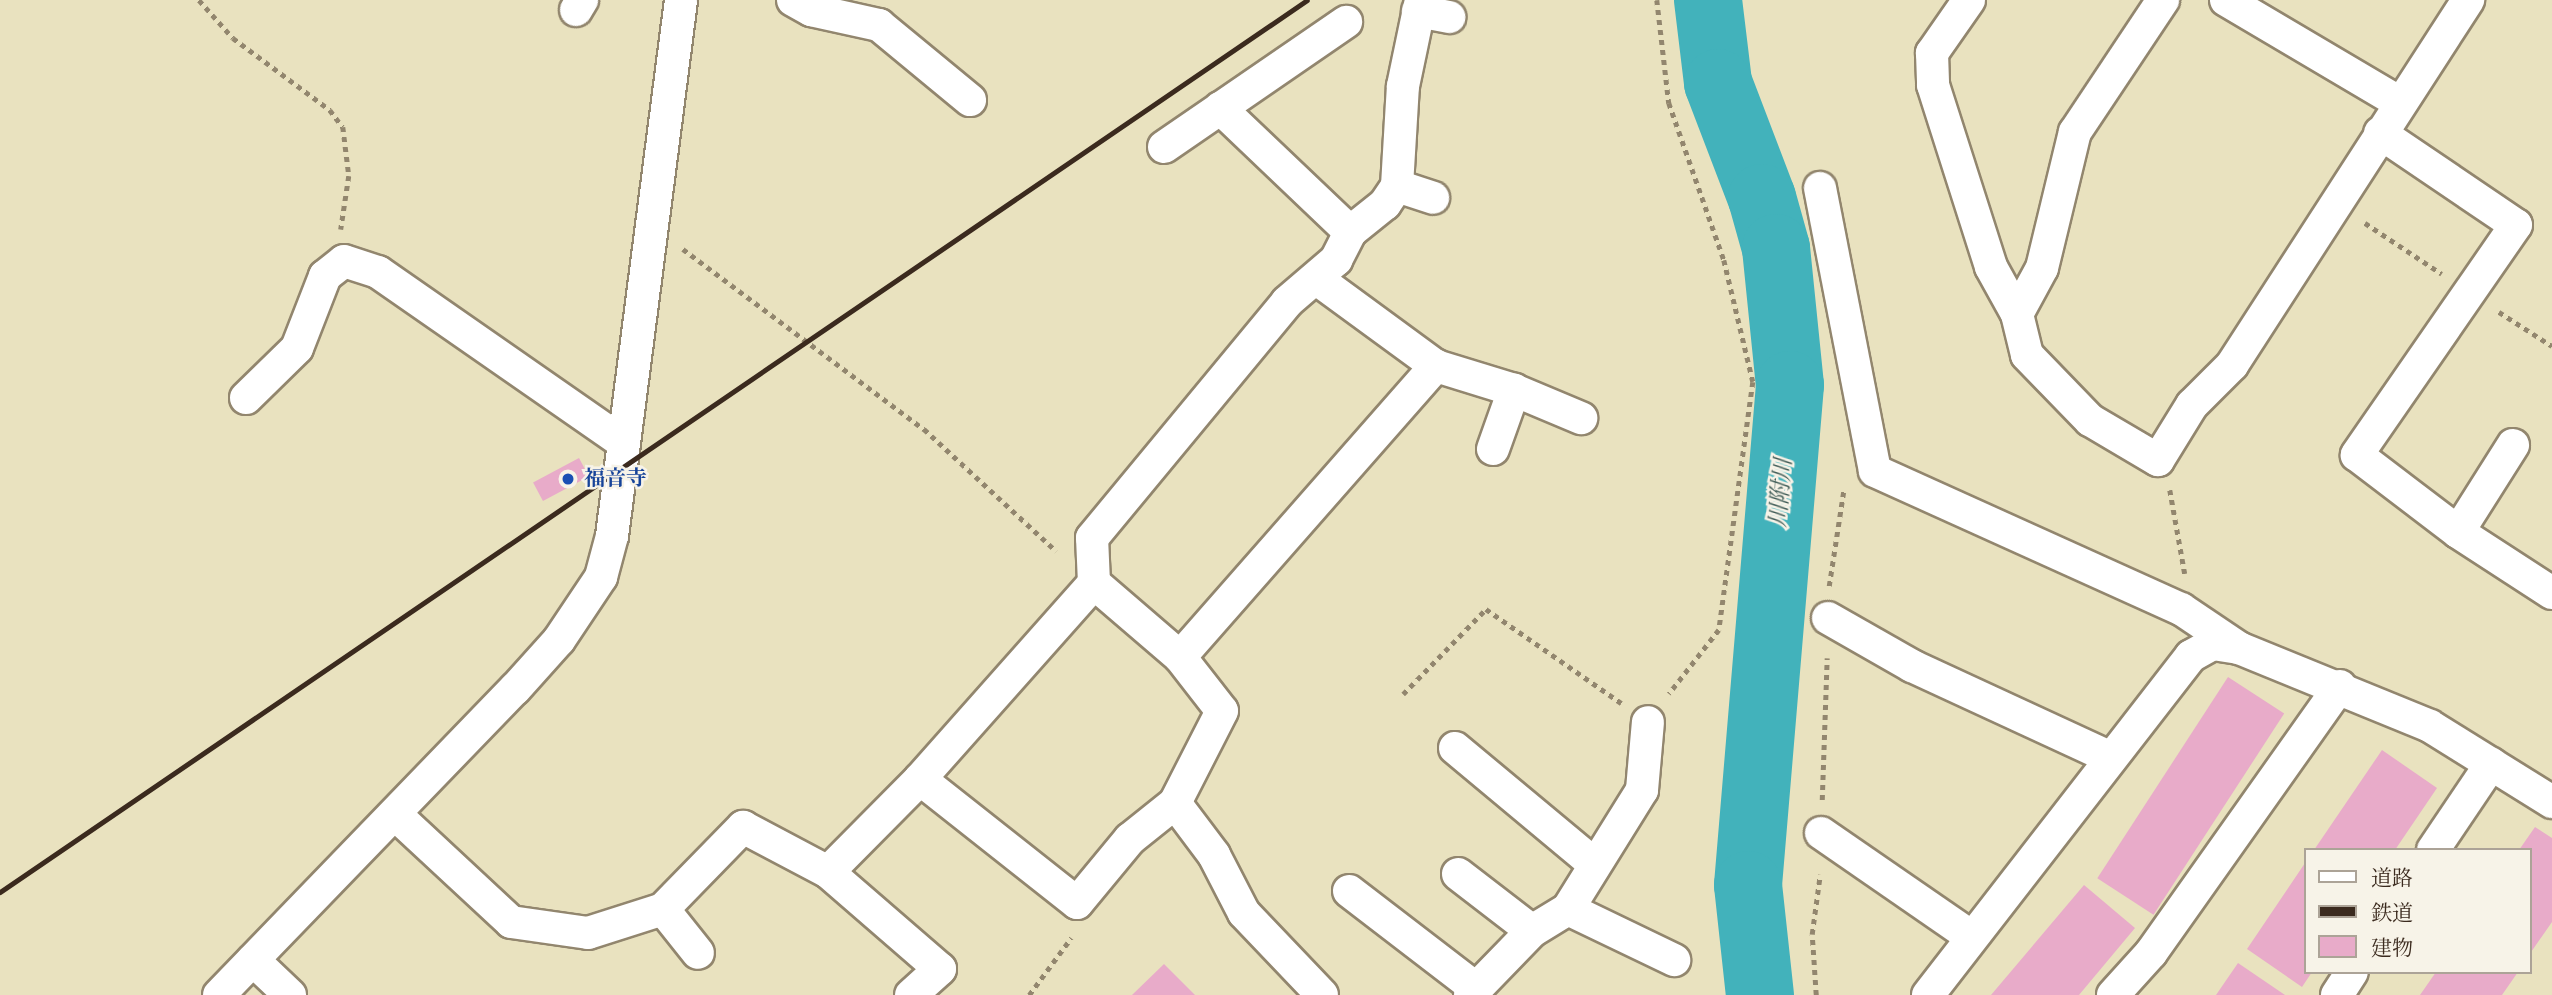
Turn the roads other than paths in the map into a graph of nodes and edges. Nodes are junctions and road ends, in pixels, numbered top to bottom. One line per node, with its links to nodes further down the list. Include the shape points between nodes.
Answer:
1 (681, 0): 25 (street)
2 (793, 0): 10 (street, via 811,10 879,25)
3 (1969, 0): 20 (street, via 1933,53 1933,85 1991,267)
4 (2163, 0): 20 (street, via 2075,132 2042,268)
5 (2225, 0): 11 (street)
6 (2468, 0): 11 (street)
7 (1419, 6): 8 (street); 15 (street, via 1403,86)
8 (1449, 17)
9 (1346, 22): 12 (street)
10 (970, 100)
11 (2400, 103): 13 (street)
12 (1220, 108): 14 (street); 18 (street)
13 (2380, 133): 20 (street, via 2232,365 2192,405 2158,460 2090,420 2062,393 2027,355); 28 (street, via 2516,225 2357,455)
14 (1164, 147)
15 (1397, 186): 17 (street); 18 (street, via 1385,204)
16 (1819, 188): 32 (street, via 1875,471 2098,576 2181,609)
17 (1433, 198)
18 (1350, 232): 19 (street, via 1336,260)
19 (1317, 279): 21 (street); 29 (street, via 1287,302 1092,538)
20 (2017, 314)
21 (1436, 366): 22 (street); 33 (street)
22 (1514, 390): 24 (street); 27 (street)
23 (246, 398): 25 (street, via 297,348 326,276 344,261 378,272)
24 (1581, 418)
25 (622, 442): 42 (street, via 612,536 601,577 583,607 515,689)
26 (2513, 445): 28 (street)
27 (1493, 449)
28 (2458, 532): 30 (street)
29 (1094, 583): 33 (street); 39 (street)
30 (2552, 593)
31 (1828, 618): 37 (street, via 1912,666)
32 (2239, 648): 34 (street); 37 (street, via 2213,644 2191,656)
33 (1180, 657): 41 (street, via 1222,711)
34 (2340, 686): 38 (street, via 2430,726); 63 (street, via 2151,953)
35 (1648, 722): 45 (street, via 1642,790)
36 (1455, 748): 45 (street)
37 (2111, 758): 52 (street)
38 (2491, 764): 40 (street); 44 (street)
39 (920, 779): 41 (street, via 1077,903 1130,839); 46 (street)
40 (2552, 802)
41 (1175, 803): 61 (street, via 1214,855 1244,913)
42 (396, 815): 49 (street, via 511,922 587,933); 54 (street)
43 (1821, 834): 52 (street)
44 (2434, 848)
45 (1594, 864): 50 (street)
46 (828, 872): 49 (street, via 743,827); 60 (street, via 940,969)
47 (1458, 874): 51 (street)
48 (1349, 891): 57 (street)
49 (663, 909): 53 (street)
50 (1568, 909): 51 (street); 55 (street)
51 (1532, 930): 57 (street)
52 (1972, 937): 62 (street)
53 (698, 953)
54 (253, 960): 58 (street); 59 (street)
55 (1674, 961)
56 (2351, 974): 64 (street)
57 (1472, 991)
58 (219, 995)
59 (290, 995)
60 (911, 995)
61 (1322, 995)
62 (1928, 995)
63 (2113, 995)
64 (2337, 995)

